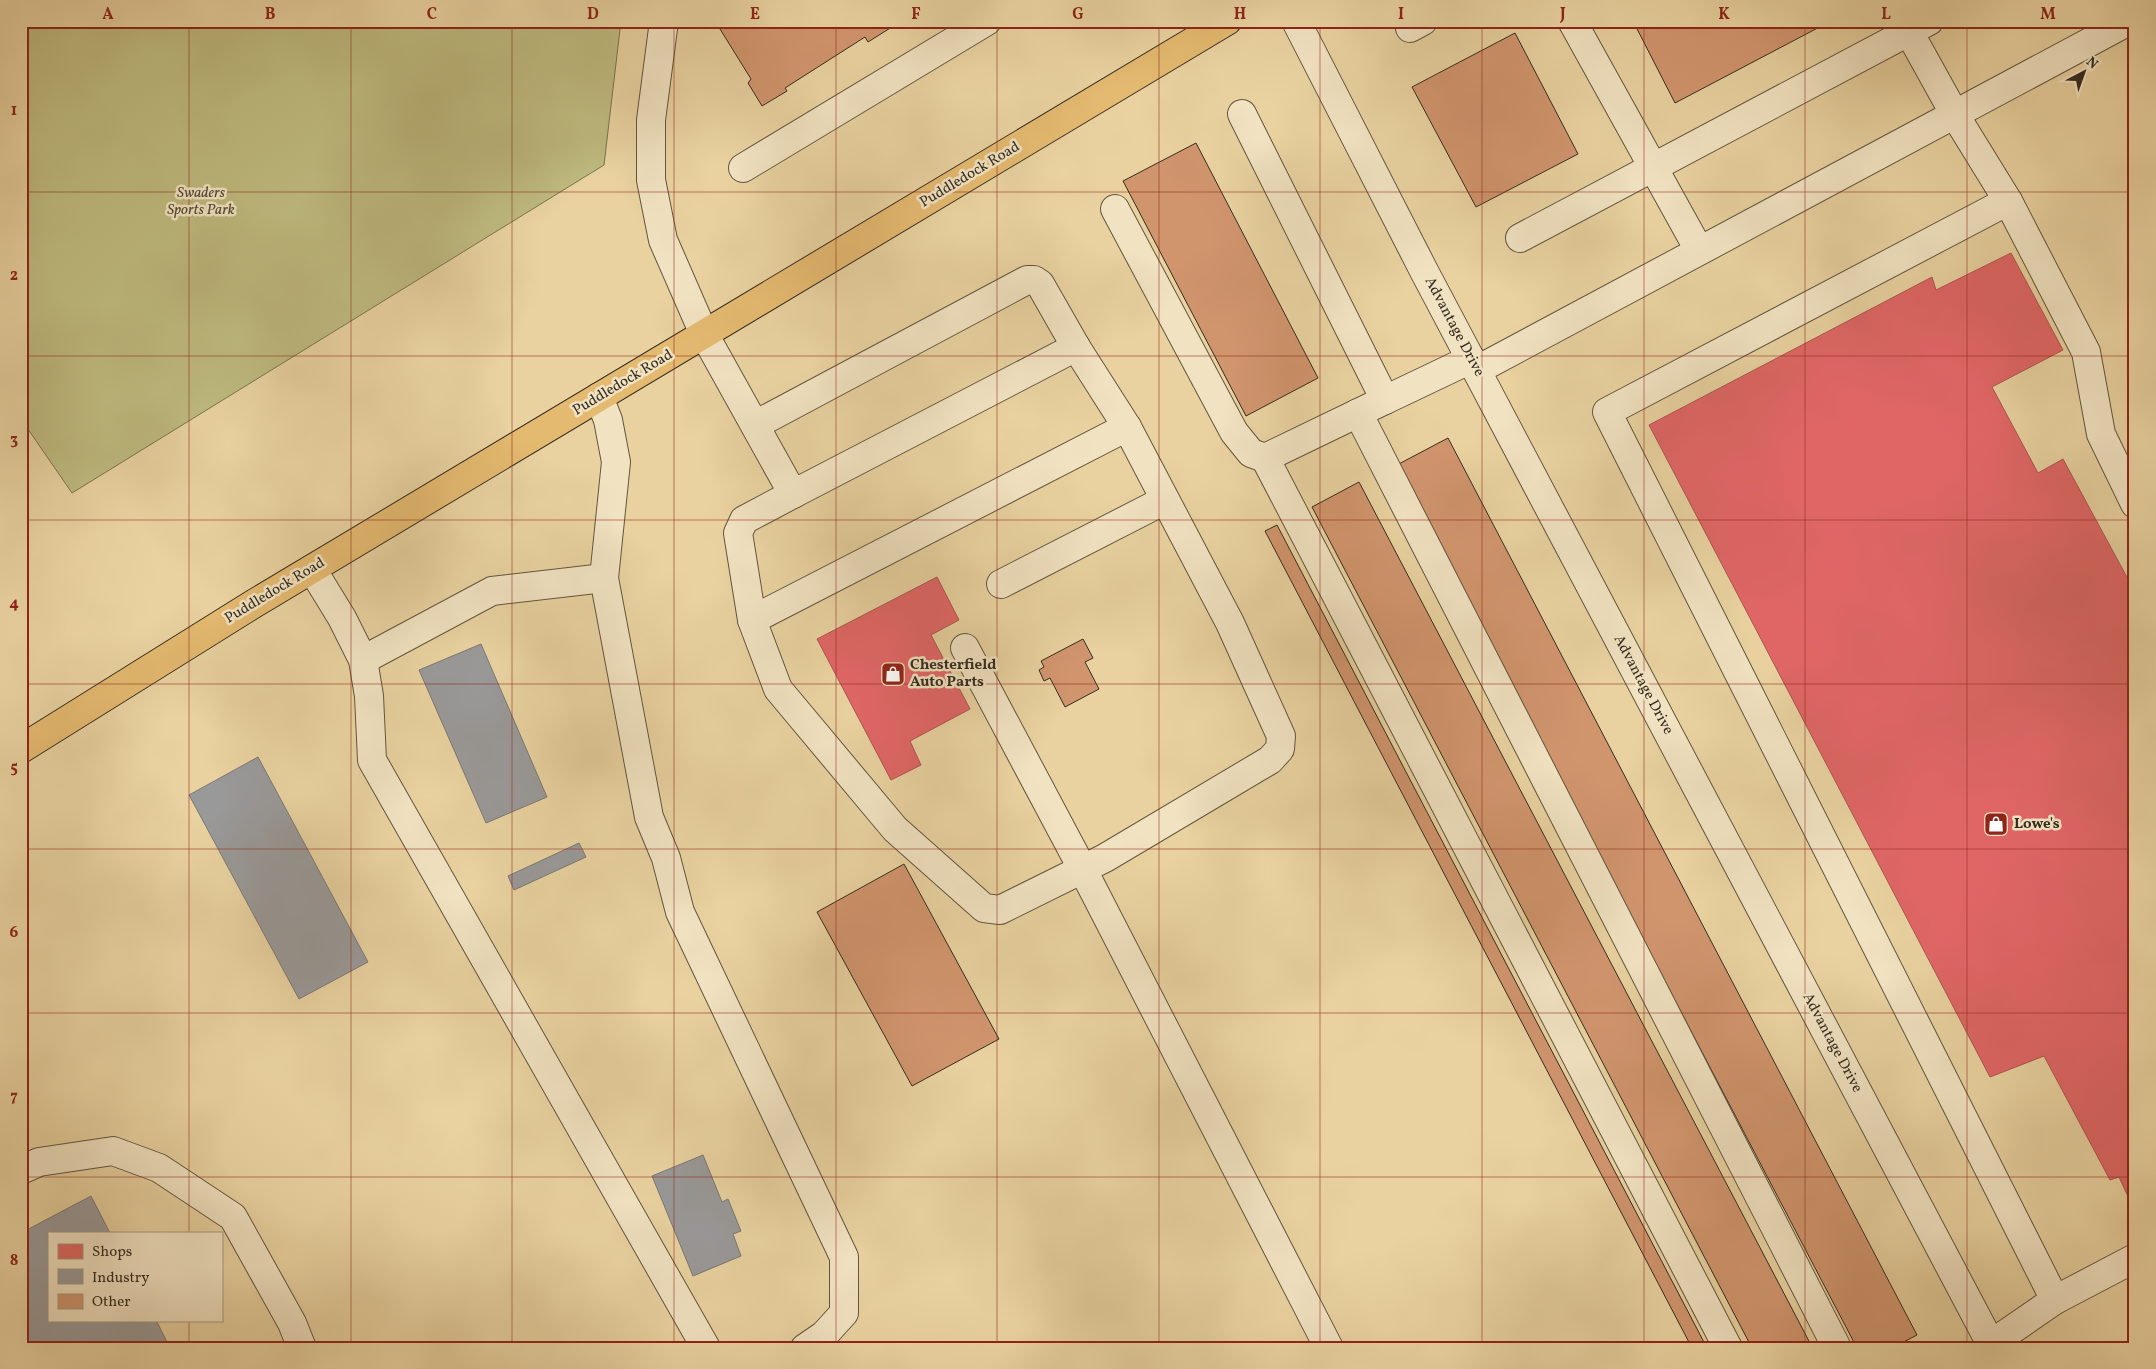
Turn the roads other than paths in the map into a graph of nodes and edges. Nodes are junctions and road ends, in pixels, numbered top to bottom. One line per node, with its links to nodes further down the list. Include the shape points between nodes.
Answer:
1 (664, 21): 17 (street, via 651,120 651,180 663,240)
2 (987, 21): 8 (street)
3 (1227, 21): 17 (main road, Puddledock Road)
4 (1296, 21): 19 (street, Advantage Drive)
5 (1572, 21): 12 (street)
6 (2130, 21): 10 (street)
7 (1914, 25): 10 (street); 12 (street)
8 (952, 30): 11 (street)
9 (1242, 114): 21 (street)
10 (1955, 115): 13 (street); 16 (street)
11 (743, 168)
12 (1652, 168): 15 (street); 16 (street)
13 (2008, 201): 28 (street, via 2086,352 2101,434); 39 (street, via 1607,412)
14 (1115, 209): 25 (street, via 1234,432 1251,453)
15 (1520, 238)
16 (1699, 250): 19 (street)
17 (704, 334): 20 (main road, Puddledock Road); 23 (street)
18 (1076, 347): 23 (street, via 1040,284 1027,280); 24 (street); 26 (street)
19 (1474, 365): 21 (street); 40 (street, Advantage Drive)
20 (599, 397): 29 (main road, Puddledock Road); 30 (street, via 608,420 616,462)
21 (1385, 400): 22 (street)
22 (1358, 413): 25 (street); 46 (street, via 1836,1346)
23 (755, 425): 26 (street)
24 (1127, 427): 27 (street); 32 (street)
25 (1265, 458): 45 (street)
26 (794, 494): 32 (street, via 744,520 738,533)
27 (1165, 500): 31 (street); 36 (street, via 1230,623 1282,736 1280,749 1270,760)
28 (2135, 504)
29 (312, 569): 34 (street); 35 (main road, Puddledock Road)
30 (604, 578): 34 (street, via 492,591); 43 (street, via 649,817 666,858 680,912 844,1257 844,1313 824,1335)
31 (1001, 584)
32 (752, 620): 36 (street, via 778,689 895,829 984,908 1000,910)
33 (965, 648): 36 (street)
34 (363, 660): 42 (street, via 369,696 372,760)
35 (21, 749)
36 (1082, 870): 44 (street)
37 (21, 1170): 41 (street, via 39,1162 113,1151 159,1168 232,1217)
38 (2135, 1258): 39 (street)
39 (2055, 1300): 40 (street)
40 (1992, 1346)
41 (302, 1348)
42 (706, 1348)
43 (805, 1348)
44 (1329, 1348)
45 (1728, 1348)
46 (1834, 1348)

